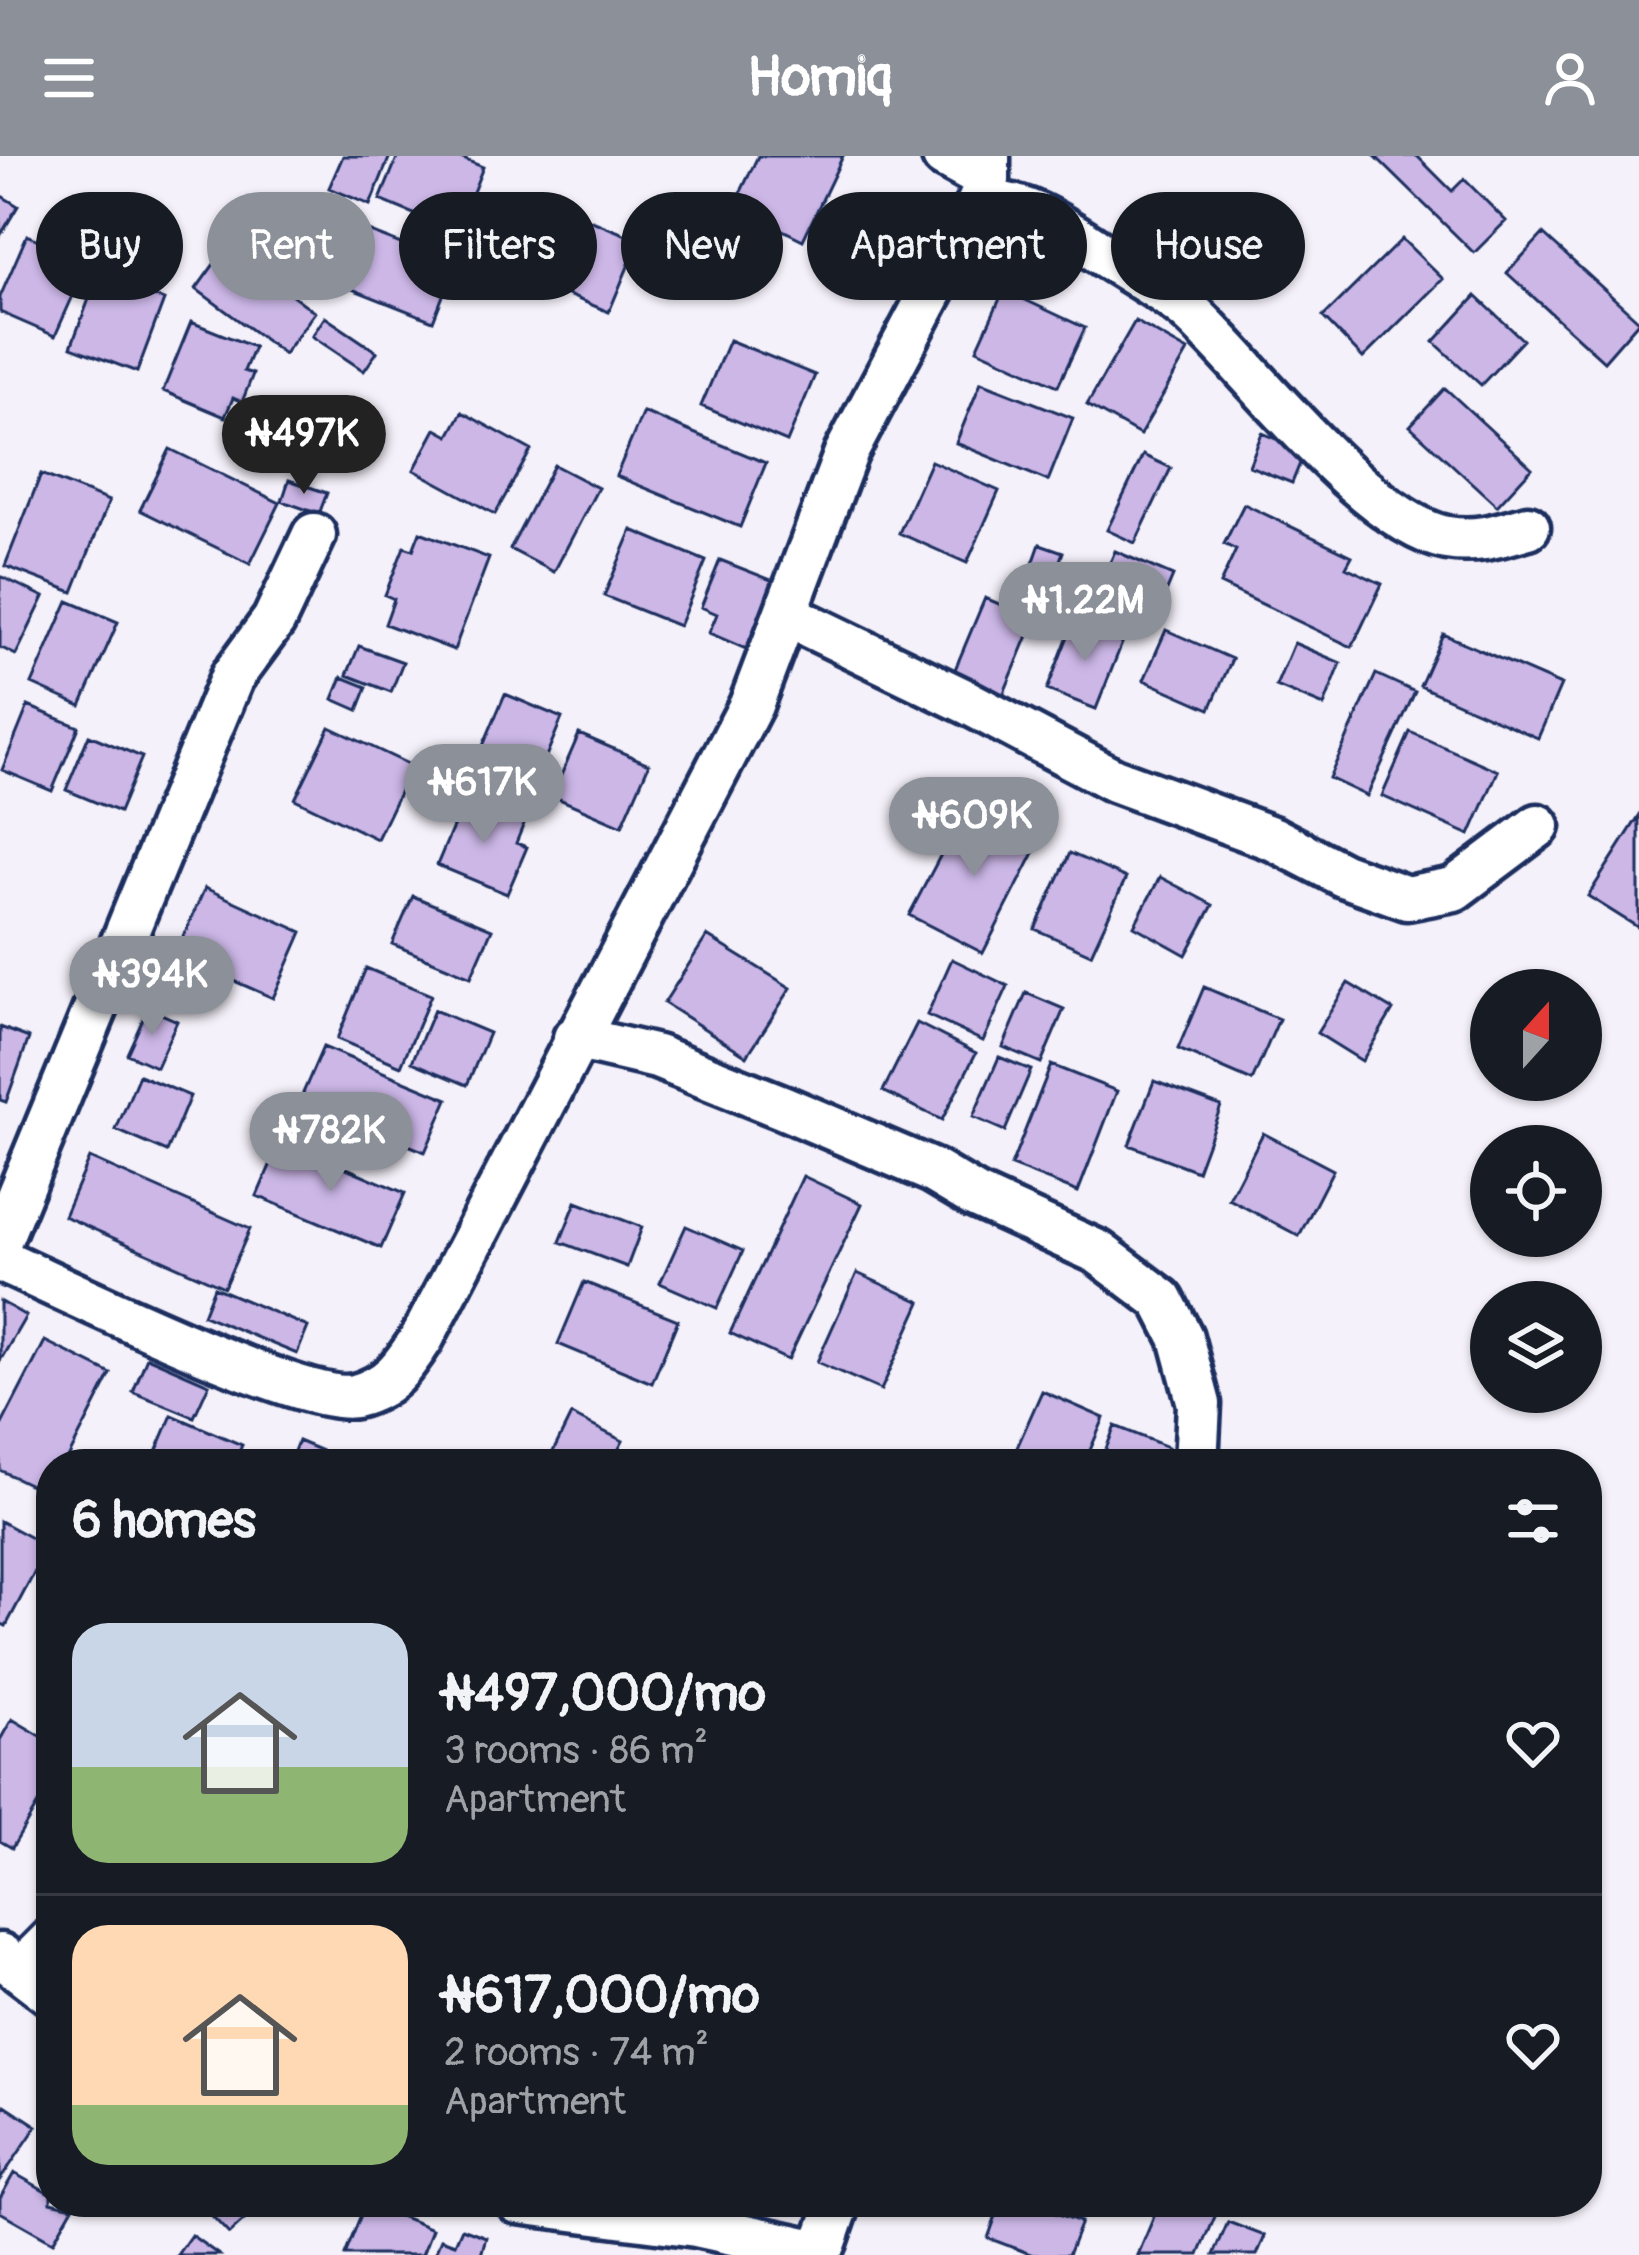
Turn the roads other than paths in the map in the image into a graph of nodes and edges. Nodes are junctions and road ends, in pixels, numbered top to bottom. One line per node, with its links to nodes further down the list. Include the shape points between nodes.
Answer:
1 (944, 156): 2 (street)
2 (985, 179): 3 (street, via 1005,201 1051,220 1189,311 1353,479 1400,516 1442,537 1481,541); 5 (street, via 846,453)
3 (1528, 527)
4 (314, 535): 8 (street, via 274,620 232,677)
5 (787, 615): 6 (street, via 1114,780 1407,898 1454,889); 7 (street, via 751,705)
6 (1538, 826)
7 (575, 1037): 9 (street, via 393,1382 350,1397 287,1386); 10 (street, via 657,1057 782,1107 1098,1252 1162,1300 1181,1337 1199,1404)
8 (0, 1240)
9 (0, 1260)
10 (1197, 1449)
11 (634, 2217): 12 (street, via 810,2250 825,2242)
12 (834, 2217)

